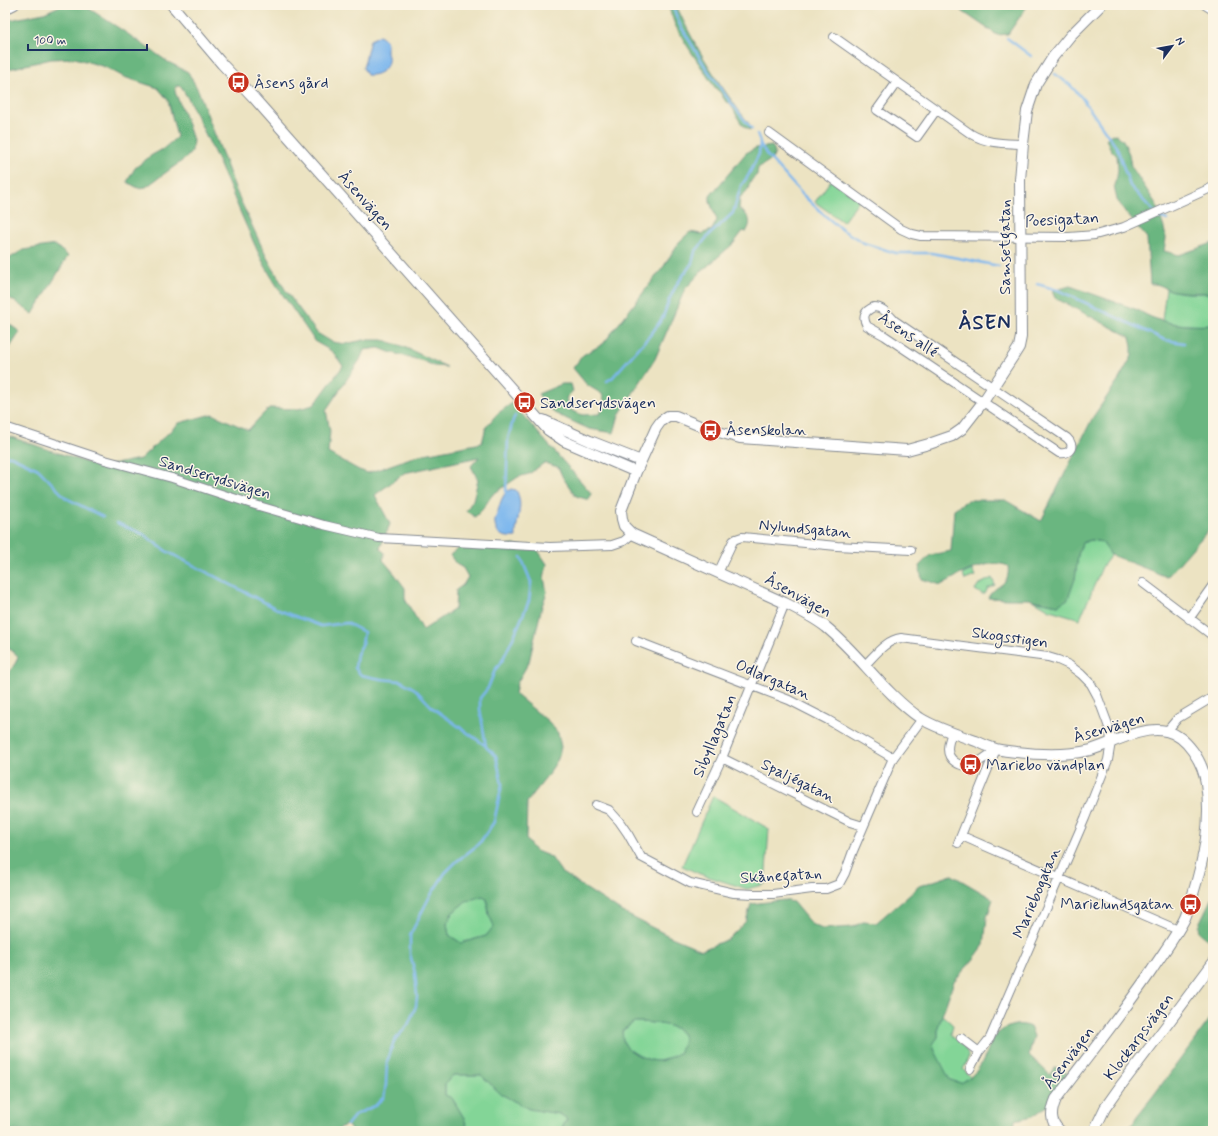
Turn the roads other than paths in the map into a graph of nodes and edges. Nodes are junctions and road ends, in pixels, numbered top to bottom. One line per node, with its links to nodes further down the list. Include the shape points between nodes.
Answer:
1 (15, 5): 5 (street)
2 (172, 5): 16 (street, Åsenvägen)
3 (1101, 5): 11 (street, Samsetgatan, via 1070,36 1036,84 1027,111)
4 (1206, 5): 6 (street)
5 (5, 10)
6 (1213, 10)
7 (834, 37): 8 (street)
8 (897, 82): 9 (street); 9 (street, via 877,110 917,137)
9 (937, 109): 11 (street, via 981,140)
10 (769, 133): 13 (street, Poesigatan, via 906,232 921,236)
11 (1023, 144): 13 (street, Samsetgatan)
12 (1213, 187): 13 (street, Poesigatan, via 1124,227 1095,235)
13 (1020, 237): 14 (street, Samsetgatan, via 1021,337 1019,347)
14 (993, 387): 15 (street, Samsetgatan); 15 (street, Åsens allé, via 1070,440 1071,447 1068,453 1059,454); 15 (street, Åsens allé, via 895,321 879,307 865,312 867,326)
15 (983, 402): 18 (street, Samsetgatan, via 962,429 952,436 907,450 740,438 676,416 668,416 661,420 656,428)
16 (536, 416): 18 (street, Åsenvägen); 19 (street, Åsenvägen, via 548,430 564,441)
17 (5, 427): 20 (street, Sandserydsvägen, via 252,504 379,538 558,546 612,545 624,541)
18 (641, 461): 19 (street)
19 (636, 472): 20 (street, via 621,511 624,526)
20 (632, 534): 22 (street, Åsenvägen)
21 (911, 550): 22 (street, Nylundsgatan, via 742,537 736,538 733,542)
22 (718, 573): 25 (street, Åsenvägen)
23 (1143, 583): 26 (street)
24 (1213, 586): 26 (street)
25 (785, 603): 29 (street, Åsenvägen, via 825,627); 30 (street, Sibyllagatan)
26 (1189, 619): 27 (street)
27 (1213, 636)
28 (636, 641): 30 (street, Odlargatan)
29 (865, 665): 32 (street, Åsenvägen, via 893,696); 35 (street, Skogsstigen, via 886,644 893,639 901,638 1058,660 1069,665 1091,684 1110,730)
30 (751, 686): 37 (street, Sibyllagatan); 38 (street, Odlargatan, via 789,700)
31 (1213, 697): 33 (street, via 1178,718)
32 (922, 719): 34 (street, Åsenvägen); 38 (street, Skånegatan)
33 (1167, 731): 35 (street, Åsenvägen, via 1154,730); 43 (street, Åsenvägen, via 1194,751 1205,776 1208,796 1207,838 1200,871 1185,918)
34 (952, 733): 36 (street, Åsenvägen); 36 (street, via 948,745 949,754 961,765 971,765)
35 (1111, 742): 36 (street, Åsenvägen, via 1071,754 1045,755); 42 (street, Mariebogatan, via 1108,760)
36 (996, 749): 42 (street, via 960,840)
37 (722, 758): 40 (street, Sibyllagatan); 41 (street, Spaljégatan, via 850,822)
38 (893, 758): 41 (street, Skånegatan)
39 (596, 805): 41 (street, Skånegatan, via 609,810 619,821 642,857 690,883 734,893 773,894 826,889 839,884)
40 (697, 812)
41 (863, 826)
42 (1058, 878): 43 (street); 46 (street, Mariebogatan, via 990,1038)
43 (1178, 930): 48 (street, Åsenvägen, via 1138,991 1056,1099 1051,1114 1052,1121)
44 (1213, 963): 49 (street, Klockarpsvägen, via 1122,1084 1105,1108)
45 (961, 1038): 46 (street)
46 (980, 1052): 47 (street, Mariebogatan)
47 (970, 1069)
48 (1060, 1131)
49 (1094, 1131)

